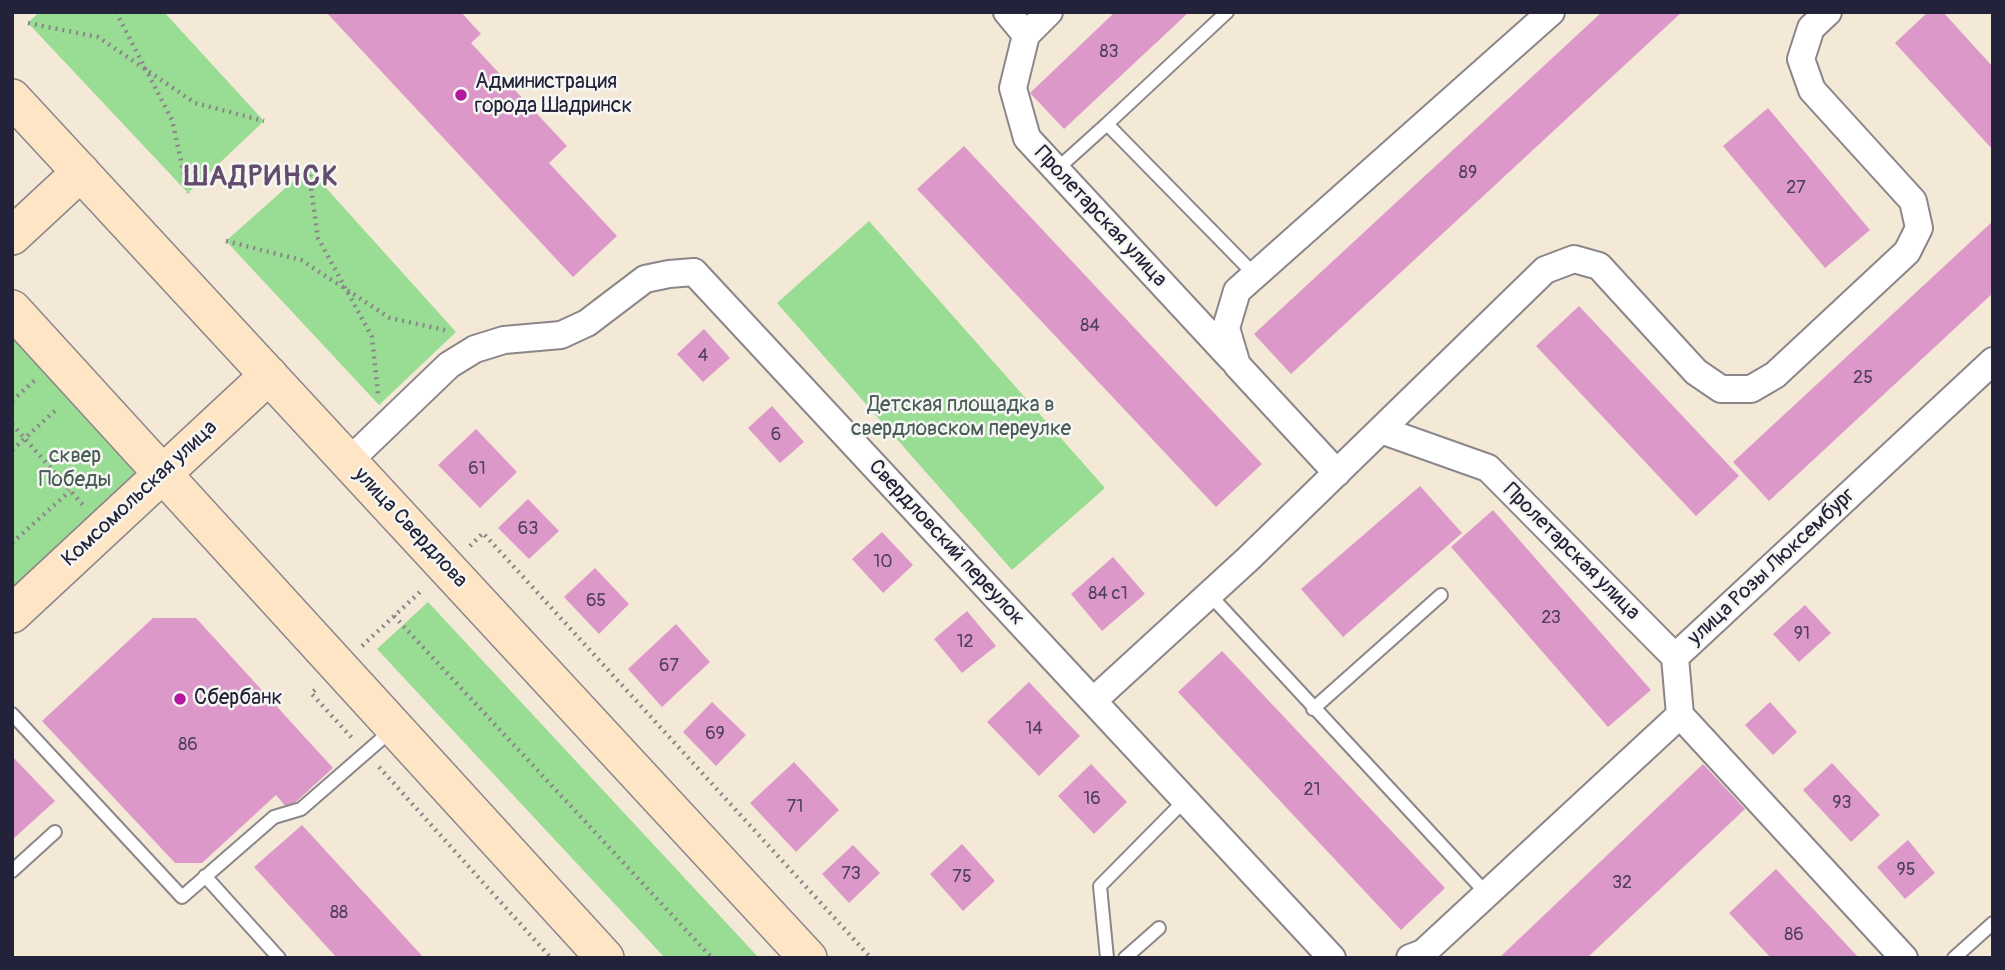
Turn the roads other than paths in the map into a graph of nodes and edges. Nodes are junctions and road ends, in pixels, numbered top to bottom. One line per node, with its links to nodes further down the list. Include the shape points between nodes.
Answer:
1 (1007, 12): 6 (street)
2 (1049, 12): 6 (street)
3 (1227, 12): 8 (lane)
4 (1551, 12): 12 (street)
5 (1828, 12): 17 (street, via 1811,28 1801,59 1812,90 1913,201 1919,228 1907,252 1774,375 1751,389 1721,389 1696,372 1599,265 1574,259 1545,270)
6 (1026, 35): 9 (street, Пролетарская улица, via 1013,88 1027,138)
7 (12, 98): 10 (main road, улица Свердлова)
8 (1107, 124): 9 (lane); 12 (lane)
9 (1056, 170): 15 (street, Пролетарская улица)
10 (81, 172): 11 (main road); 16 (main road, улица Свердлова)
11 (12, 236)
12 (1255, 275): 15 (street, via 1237,291 1226,328)
13 (12, 309): 19 (main road)
14 (1993, 360): 24 (street, улица Розы Люксембург)
15 (1237, 365): 20 (street, Пролетарская улица)
16 (269, 375): 18 (main road, улица Свердлова); 19 (main road, Комсомольская улица)
17 (1381, 430): 20 (street); 24 (street, Пролетарская улица, via 1488,468)
18 (349, 461): 25 (street, Свердловский переулок, via 449,365 475,349 504,340 561,335 587,323 645,279 694,272); 40 (main road, улица Свердлова)
19 (163, 472): 23 (main road, Комсомольская улица); 29 (main road)
20 (1337, 473): 21 (street)
21 (1209, 594): 25 (street); 26 (lane)
22 (1441, 595): 26 (lane)
23 (12, 614)
24 (1675, 657): 28 (street, улица Розы Люксембург)
25 (1093, 701): 30 (street, Свердловский переулок)
26 (1313, 709): 34 (lane)
27 (12, 714): 33 (lane, via 182,897)
28 (1680, 715): 34 (street); 44 (street)
29 (395, 727): 33 (lane, via 301,809 274,817); 39 (main road)
30 (1185, 800): 41 (lane, via 1100,886); 43 (street, Свердловский переулок)
31 (55, 832): 32 (lane)
32 (12, 872)
33 (205, 876): 38 (lane)
34 (1486, 894): 37 (street)
35 (1993, 923): 45 (lane)
36 (1159, 928): 42 (lane)
37 (1420, 956)
38 (279, 958)
39 (605, 958)
40 (808, 958)
41 (1107, 958)
42 (1125, 958)
43 (1332, 958)
44 (1904, 958)
45 (1954, 958)

